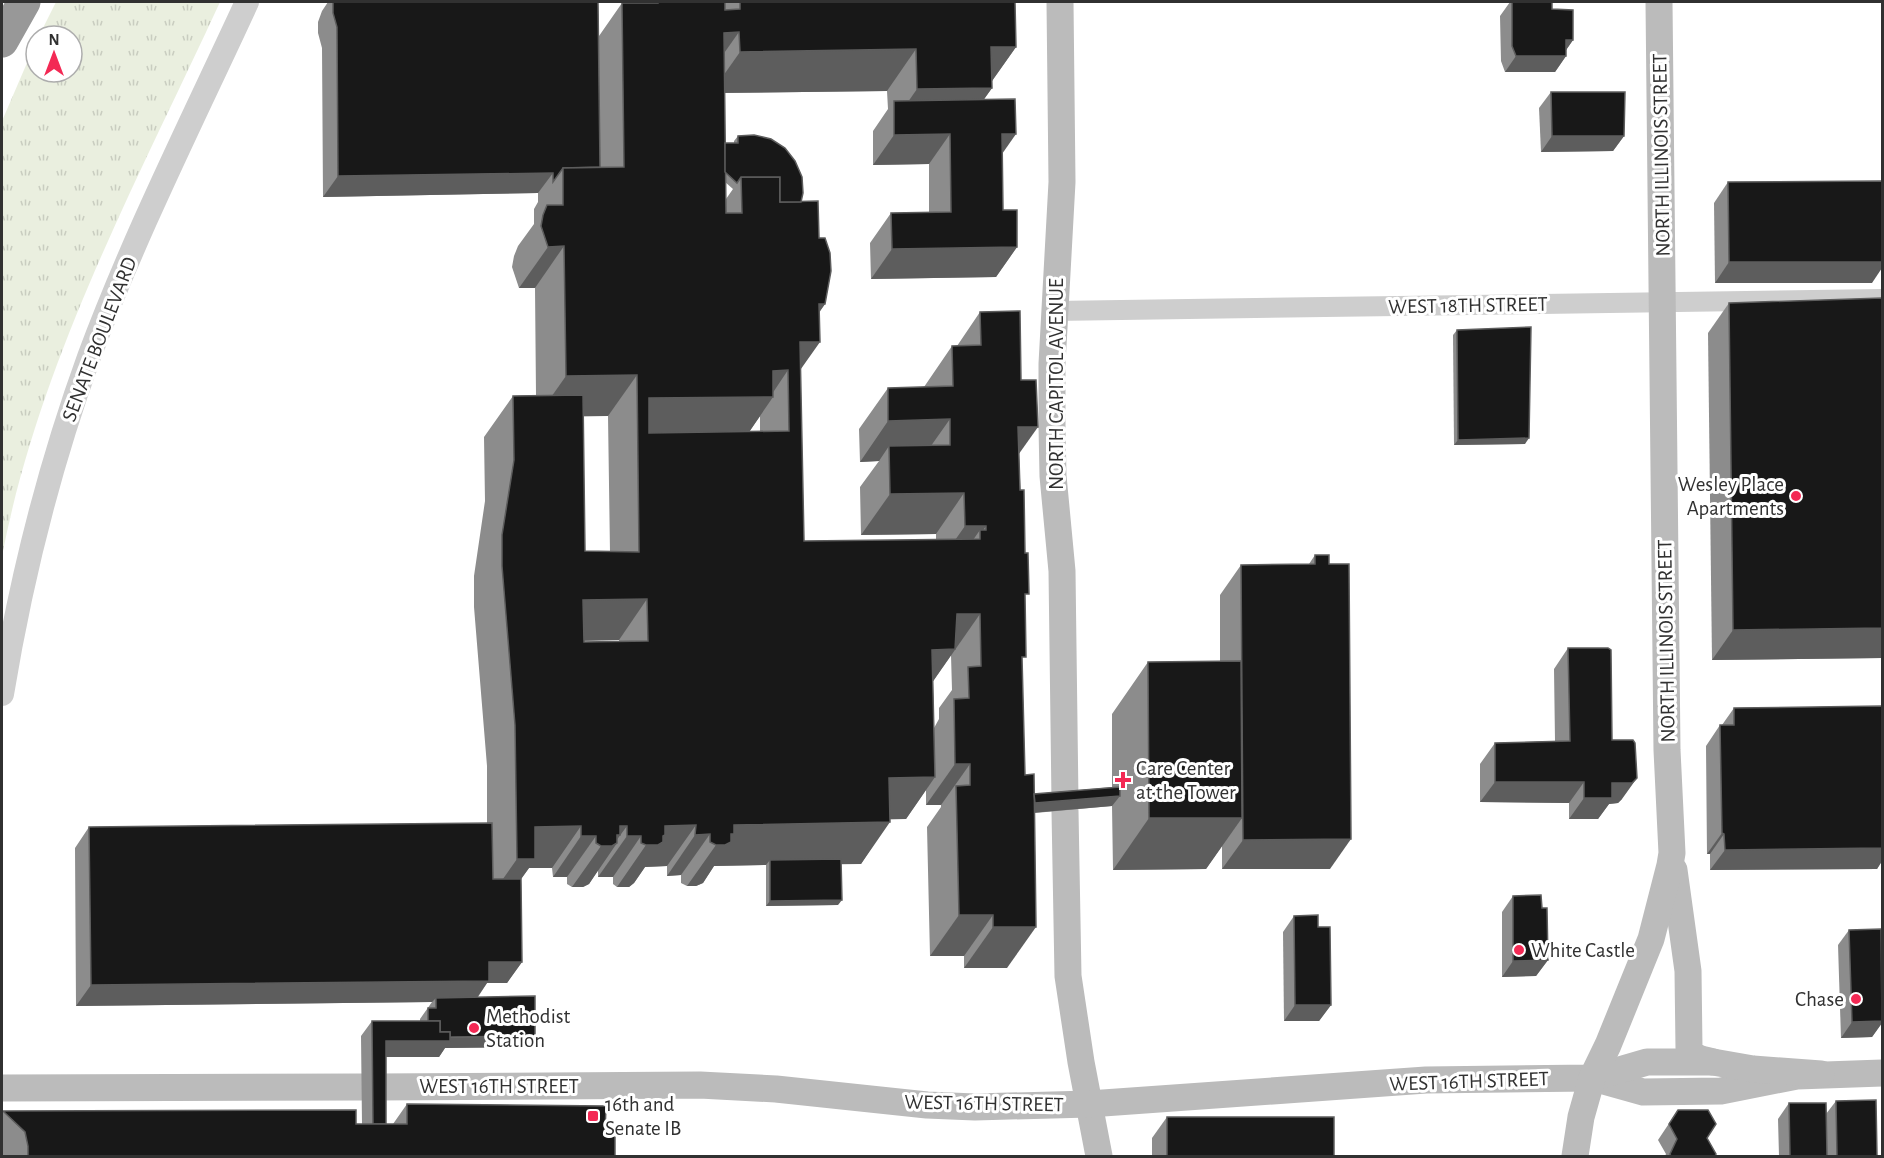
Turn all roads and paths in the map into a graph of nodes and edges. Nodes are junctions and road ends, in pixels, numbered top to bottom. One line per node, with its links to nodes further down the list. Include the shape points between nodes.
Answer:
1 (16, 2): 6 (highway)
2 (24, 2): 7 (highway)
3 (247, 2): 11 (street, SENATE BOULEVARD, via 136,242 89,356 39,517 21,588)
4 (1060, 2): 10 (main road, NORTH CAPITOL AVENUE, via 1062,182)
5 (1659, 2): 9 (main road, NORTH ILLINOIS STREET)
6 (2, 34)
7 (2, 41)
8 (1882, 299): 9 (street, WEST 18TH STREET)
9 (1662, 302): 10 (street, WEST 18TH STREET); 12 (main road, NORTH ILLINOIS STREET, via 1667,750)
10 (1054, 311): 18 (main road, NORTH CAPITOL AVENUE, via 1053,476 1062,571 1068,976)
11 (2, 694)
12 (1672, 853): 13 (main road, via 1688,971 1689,1048 1695,1057); 16 (main road, NORTH ILLINOIS STREET, via 1651,939)
13 (1713, 1062): 15 (main road, WEST 16TH STREET); 16 (main road, WEST 16TH STREET, via 1647,1062)
14 (1882, 1073): 15 (main road, WEST 16TH STREET)
15 (1821, 1074): 16 (main road, WEST 16TH STREET, via 1721,1091 1643,1092)
16 (1592, 1078): 18 (main road, WEST 16TH STREET, via 1426,1080); 20 (main road, NORTH ILLINOIS STREET)
17 (2, 1088): 18 (main road, WEST 16TH STREET, via 700,1085 957,1107)
18 (1089, 1104): 19 (main road, NORTH CAPITOL AVENUE)
19 (1099, 1156)
20 (1575, 1156)

